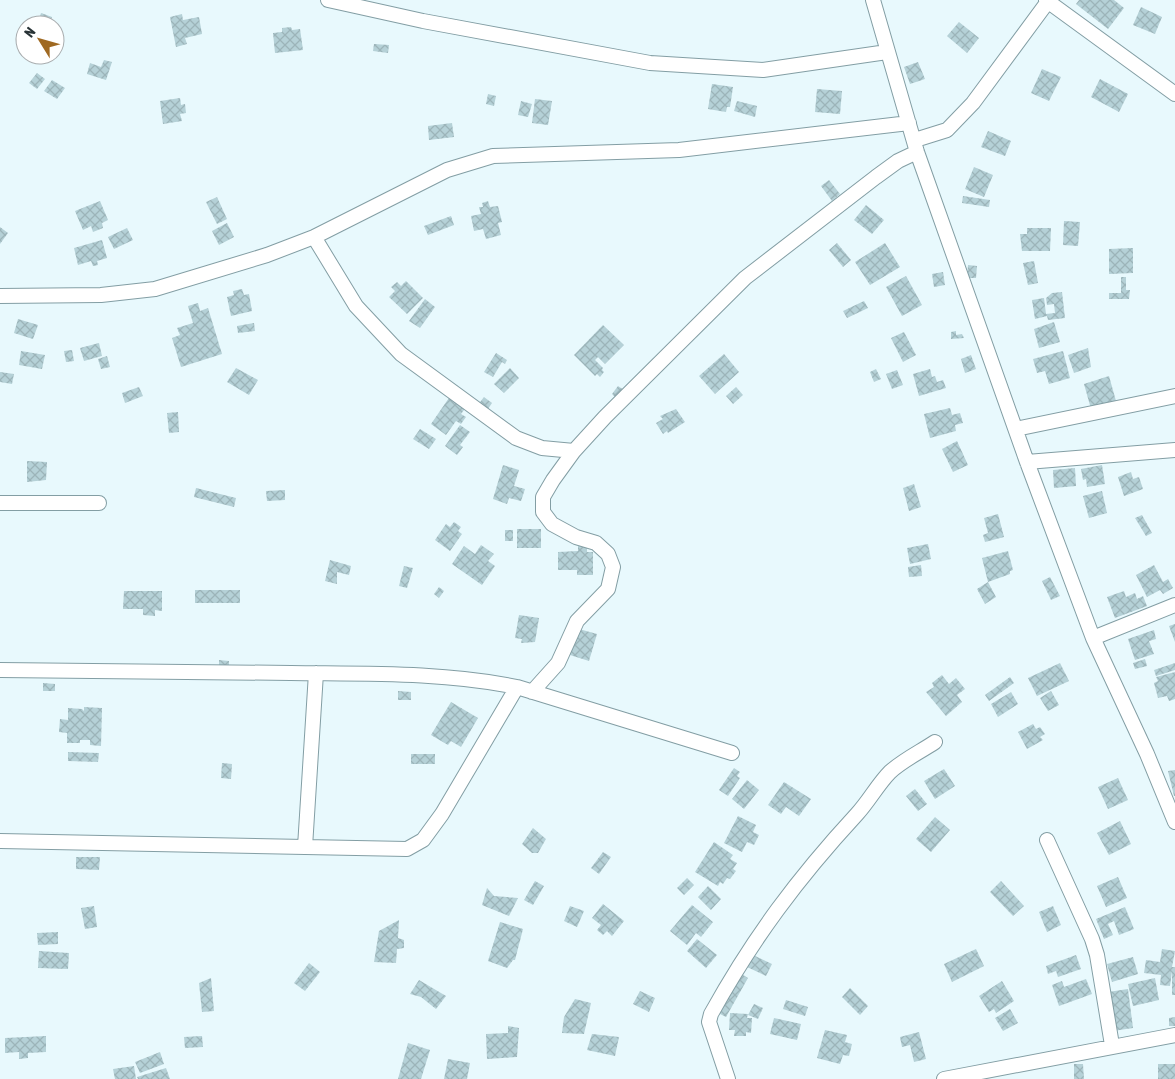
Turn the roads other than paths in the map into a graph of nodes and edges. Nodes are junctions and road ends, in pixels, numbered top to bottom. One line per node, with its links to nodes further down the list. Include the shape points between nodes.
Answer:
1 (328, 0): 4 (street, via 423,21 631,59 687,66 763,70)
2 (872, 0): 4 (street)
3 (1048, 0): 5 (street); 7 (street, via 973,103 947,130)
4 (887, 52): 6 (street)
5 (1175, 94)
6 (909, 123): 7 (street); 8 (street, via 679,150 493,156 447,170)
7 (916, 146): 11 (street); 13 (street, via 745,278)
8 (314, 237): 9 (street, via 155,289 101,295); 13 (street, via 356,306 401,354 516,438 542,448)
9 (0, 296)
10 (1175, 396): 11 (street)
11 (1016, 429): 14 (street)
12 (1175, 450): 14 (street)
13 (574, 451): 22 (street, via 543,497 543,512 552,524 596,543 608,554 613,567 608,589 577,621 558,663)
14 (1027, 462): 18 (street)
15 (0, 503): 16 (street)
16 (99, 504)
17 (1175, 605): 18 (street)
18 (1093, 638): 25 (street, via 1148,754)
19 (0, 670): 20 (street)
20 (316, 673): 21 (street, via 442,676 482,679); 28 (street)
21 (517, 687): 22 (street); 28 (street, via 442,814 423,840 407,849)
22 (532, 692): 24 (street)
23 (934, 742): 31 (street, via 889,773 862,809 806,870 739,963 709,1022)
24 (732, 753)
25 (1175, 822)
26 (1047, 840): 30 (street, via 1097,955)
27 (0, 841): 28 (street)
28 (304, 847)
29 (1175, 1035): 30 (street)
30 (1112, 1045): 32 (street)
31 (728, 1079)
32 (944, 1079)

